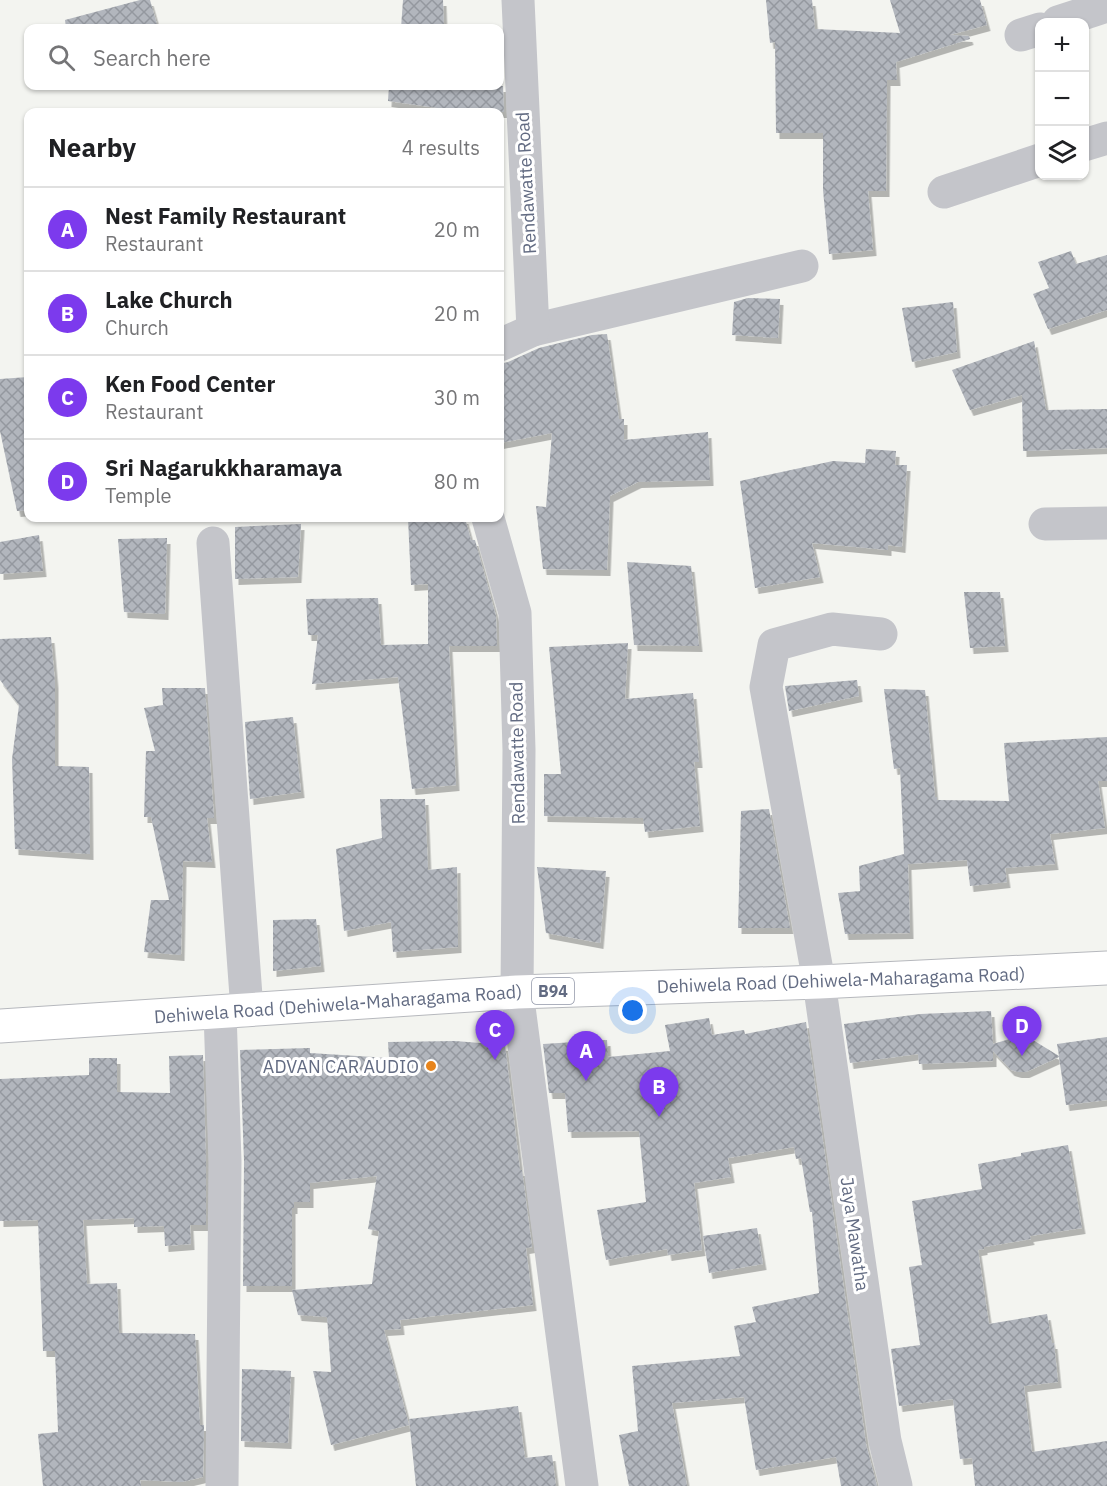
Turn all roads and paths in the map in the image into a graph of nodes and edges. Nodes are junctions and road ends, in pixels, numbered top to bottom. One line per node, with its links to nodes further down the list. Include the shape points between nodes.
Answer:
1 (518, 0): 9 (street, Rendawatte Road)
2 (1107, 6): 3 (street)
3 (1070, 18)
4 (1107, 138): 5 (street)
5 (1089, 143)
6 (1035, 162): 7 (street)
7 (944, 192)
8 (802, 266): 9 (street)
9 (533, 330): 10 (street)
10 (504, 343)
11 (489, 522): 18 (street, Rendawatte Road, via 515,612 519,750)
12 (1107, 523): 13 (street)
13 (1045, 524)
14 (213, 543): 19 (street)
15 (881, 634): 17 (street, Jaya Mawatha, via 832,629 774,645 766,687)
16 (1107, 968): 17 (main road, Dehiwela Road (Dehiwela-Maharagama Road) / B94)
17 (819, 982): 18 (main road, Dehiwela Road (Dehiwela-Maharagama Road) / B94); 23 (street, Jaya Mawatha, via 885,1441)
18 (517, 992): 19 (main road, Dehiwela Road (Dehiwela-Maharagama Road) / B94); 22 (street, Rendawatte Road)
19 (234, 1011): 20 (main road, Dehiwela Road (Dehiwela-Maharagama Road) / B94); 21 (street, via 225,1161)
20 (0, 1026)
21 (222, 1486)
22 (582, 1486)
23 (896, 1486)

